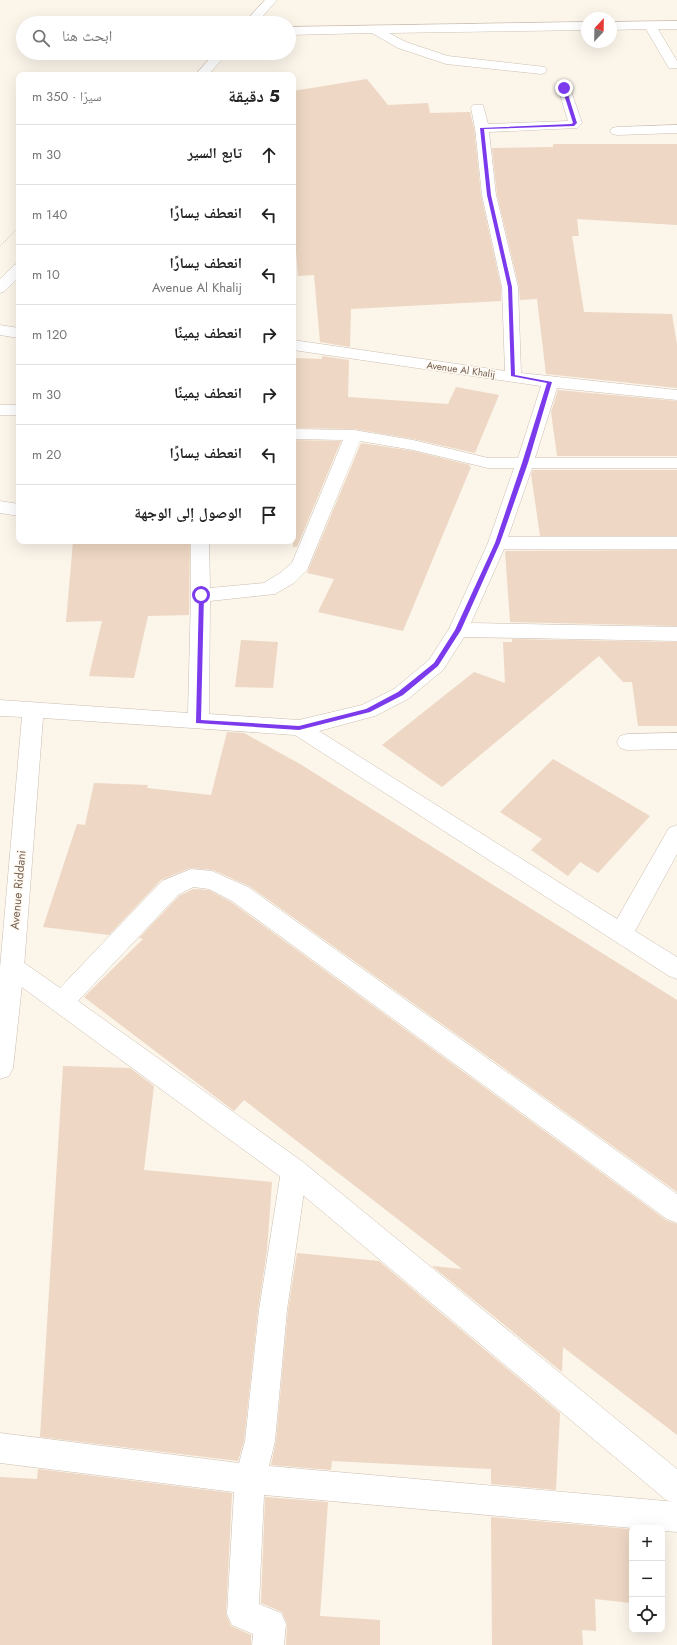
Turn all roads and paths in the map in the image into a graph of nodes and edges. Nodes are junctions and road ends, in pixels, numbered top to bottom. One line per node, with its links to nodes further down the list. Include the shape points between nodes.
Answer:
1 (271, 0): 2 (street)
2 (256, 16)
3 (650, 25): 4 (street); 6 (street); 10 (street)
4 (677, 25)
5 (581, 26): 7 (street)
6 (617, 26)
7 (374, 30): 8 (street); 11 (street, via 402,45 446,60)
8 (296, 31)
9 (215, 60): 12 (street)
10 (676, 68)
11 (541, 70)
12 (204, 72)
13 (564, 88): 15 (street, via 574,117 575,123 572,125)
14 (478, 108): 15 (street)
15 (482, 128): 25 (street, via 489,195 510,287)
16 (677, 129): 17 (street)
17 (617, 131)
18 (16, 230): 19 (path)
19 (0, 246)
20 (16, 271): 21 (street)
21 (0, 288)
22 (0, 330): 23 (street)
23 (16, 333)
24 (296, 345): 25 (street, Avenue Al Khalij)
25 (513, 376): 26 (street, Avenue Al Khalij)
26 (550, 382): 27 (street, Avenue Al Khalij); 32 (street)
27 (677, 395)
28 (0, 410): 29 (street)
29 (16, 410)
30 (296, 434): 31 (street)
31 (354, 435): 32 (street, via 413,445 488,463); 39 (street, via 300,566 287,578 268,589)
32 (525, 463): 33 (street); 36 (street)
33 (677, 463)
34 (0, 508): 35 (street)
35 (16, 510)
36 (497, 543): 37 (street); 40 (street)
37 (677, 543)
38 (200, 544): 39 (street)
39 (201, 595): 44 (street)
40 (458, 630): 41 (street); 45 (street, via 436,665 401,694 368,710)
41 (677, 634)
42 (0, 708): 43 (street)
43 (33, 711): 44 (street); 50 (street, Avenue Riddani)
44 (198, 722): 45 (street)
45 (299, 728): 49 (street)
46 (677, 741): 47 (street)
47 (627, 742)
48 (677, 834): 49 (street)
49 (621, 934): 51 (street)
50 (12, 967): 52 (street); 53 (street, Avenue Riddani)
51 (677, 969)
52 (62, 1002): 54 (street); 55 (street, via 170,888 191,878 212,880 240,894)
53 (0, 1068)
54 (294, 1171): 57 (street, via 274,1310 260,1441); 58 (street)
55 (677, 1210)
56 (0, 1448): 57 (street)
57 (250, 1480): 59 (street); 60 (street, via 243,1614 270,1624)
58 (677, 1489)
59 (677, 1517)
60 (268, 1645)

